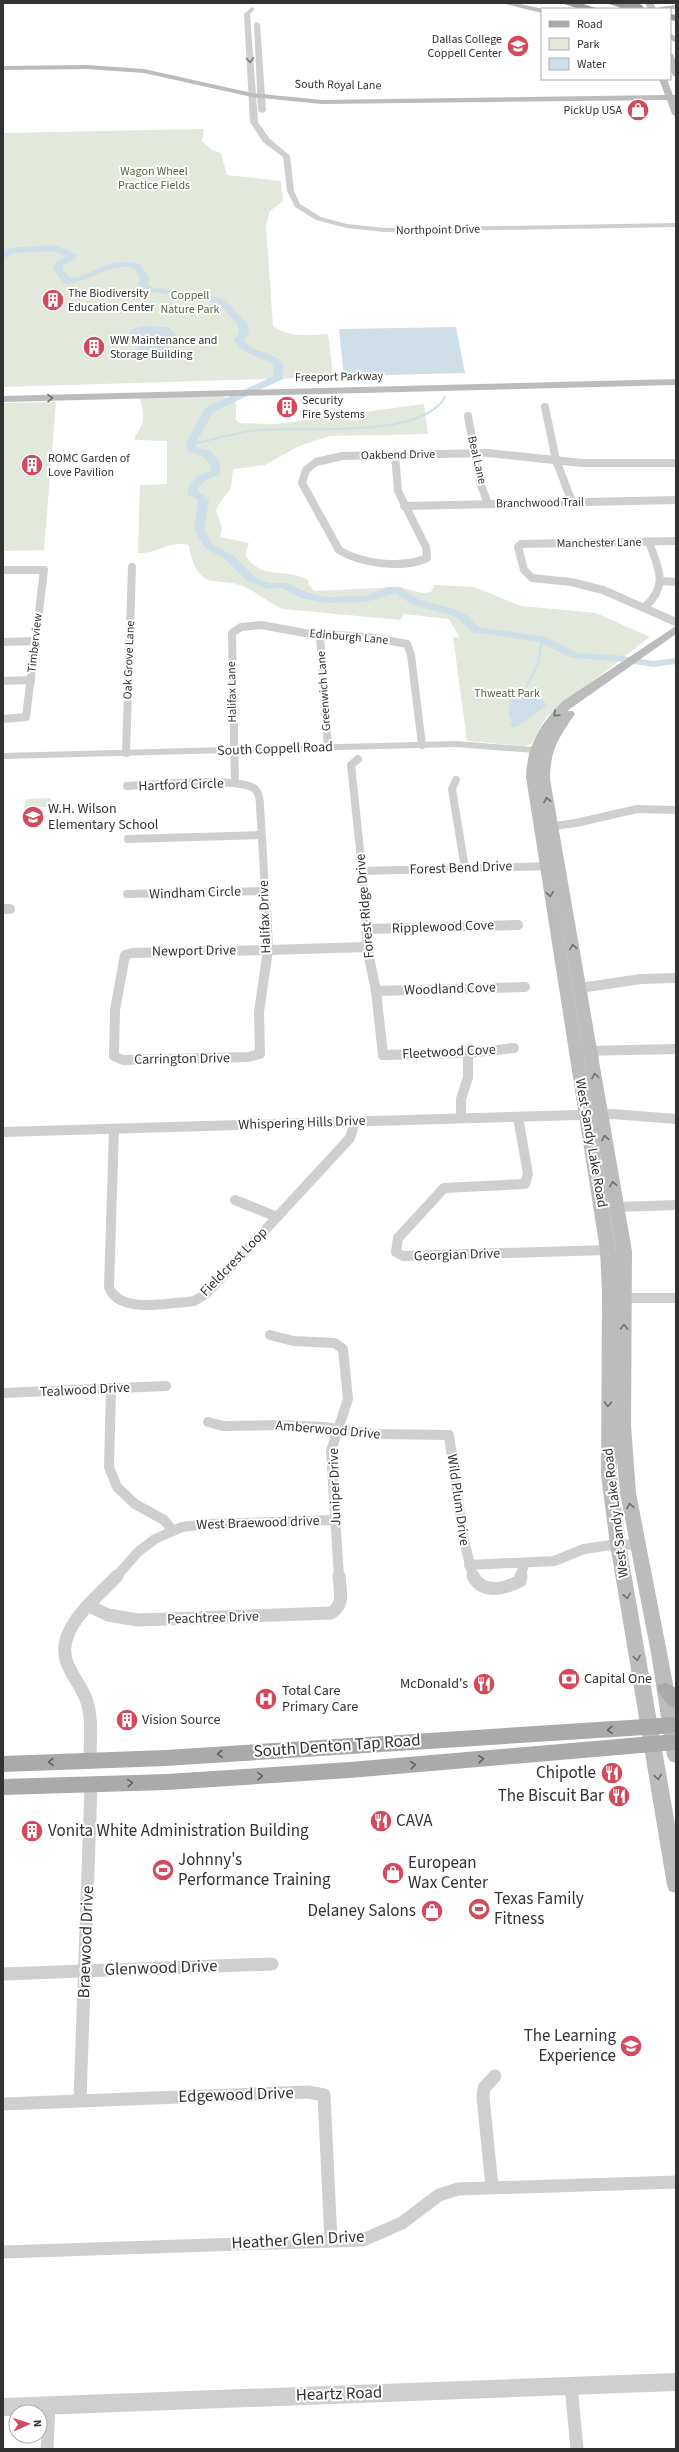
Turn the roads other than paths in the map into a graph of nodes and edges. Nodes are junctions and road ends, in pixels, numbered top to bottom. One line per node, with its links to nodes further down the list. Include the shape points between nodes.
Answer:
1 (505, 3): 9 (main road)
2 (566, 3): 8 (highway)
3 (611, 3): 5 (highway)
4 (671, 3): 7 (main road)
5 (626, 5)
6 (252, 6): 12 (street, Northpoint Drive, via 247,14); 13 (street, Northpoint Drive, via 256,14)
7 (676, 6)
8 (589, 8)
9 (541, 11)
10 (672, 25): 11 (main road)
11 (676, 42)
12 (249, 43): 13 (street); 20 (street, Northpoint Drive, one-way to 20)
13 (258, 43): 20 (street, Northpoint Drive)
14 (671, 59): 18 (main road)
15 (3, 64): 16 (main road, South Royal Lane)
16 (126, 67): 17 (main road, South Royal Lane); 20 (main road, South Royal Lane)
17 (3, 68)
18 (676, 74)
19 (664, 80): 21 (main road)
20 (257, 93): 21 (main road, South Royal Lane, via 306,101); 23 (street, Northpoint Drive, via 254,122 266,140 286,156 292,197 297,204 317,217 346,226 407,231)
21 (672, 95): 22 (main road)
22 (676, 114)
23 (676, 225)
24 (675, 379): 26 (main road, Freeport Parkway)
25 (3, 391): 26 (main road, Freeport Parkway)
26 (66, 394): 27 (main road, Freeport Parkway, one-way to 26)
27 (3, 399)
28 (545, 407): 32 (street)
29 (468, 416): 30 (street, Beal Lane)
30 (474, 454): 31 (street, Oakbend Drive); 32 (street, Oakbend Drive, via 512,454); 36 (street, Beal Lane)
31 (394, 455): 37 (street, via 398,491); 37 (street, Oakbend Drive, via 328,458 306,468 302,483 339,550 347,555 393,562 415,562 427,558 426,547)
32 (556, 460): 33 (street, Oakbend Drive, via 606,464); 35 (street)
33 (676, 462)
34 (676, 500): 35 (street, Branchwood Trail)
35 (572, 502): 36 (street, Branchwood Trail)
36 (488, 504): 37 (street, Branchwood Trail)
37 (404, 506)
38 (676, 541): 39 (street, Manchester Lane)
39 (649, 542): 42 (street); 44 (street, Manchester Lane, via 521,544 518,547 524,572 528,576 595,587 617,593)
40 (132, 568): 62 (street, Oak Grove Lane)
41 (3, 570): 51 (street, Timberview, via 44,570)
42 (662, 581): 43 (street); 44 (street, via 658,595)
43 (676, 582)
44 (646, 606): 45 (street); 46 (street)
45 (676, 616)
46 (676, 622)
47 (261, 625): 49 (street, Edinburgh Lane); 59 (street, Halifax Lane, via 241,627 232,634)
48 (676, 629): 53 (main road, West Sandy Lake Road, via 643,650)
49 (320, 635): 57 (street, Edinburgh Lane, via 369,637 407,644 411,655); 58 (street, Greenwich Lane)
50 (676, 639): 53 (main road, West Sandy Lake Road)
51 (36, 641): 52 (street); 54 (street, Timberview)
52 (3, 642)
53 (614, 676): 60 (main road, West Sandy Lake Road, one-way to 60, via 553,717); 61 (main road, West Sandy Lake Road, via 560,724)
54 (31, 680): 55 (street); 56 (street, Timberview, via 26,717)
55 (3, 681)
56 (3, 719)
57 (422, 745): 58 (street, South Coppell Road); 60 (street, South Coppell Road, via 469,744)
58 (328, 747): 59 (street, South Coppell Road)
59 (234, 750): 62 (street, South Coppell Road); 66 (street, Halifax Lane)
60 (534, 750): 61 (street, South Coppell Road); 70 (main road, West Sandy Lake Road, via 531,767)
61 (547, 751): 69 (main road, West Sandy Lake Road, one-way to 61, via 544,778)
62 (126, 753): 63 (street, South Coppell Road)
63 (3, 756)
64 (358, 760): 76 (street, Forest Ridge Drive, via 351,765)
65 (456, 780): 75 (street, via 452,789)
66 (235, 783): 67 (street, Hartford Circle); 71 (street, Halifax Drive, via 253,788 259,796)
67 (127, 786)
68 (676, 810): 69 (street, via 638,809)
69 (552, 827): 70 (street); 74 (main road, West Sandy Lake Road)
70 (538, 828): 73 (main road, West Sandy Lake Road)
71 (261, 836): 72 (street); 77 (street, Halifax Drive)
72 (128, 839)
73 (545, 866): 74 (street, Forest Bend Drive); 75 (street, Forest Bend Drive); 89 (main road, West Sandy Lake Road, one-way to 89)
74 (559, 866): 85 (main road, West Sandy Lake Road, one-way to 74)
75 (465, 868): 76 (street, Forest Bend Drive)
76 (362, 871): 80 (street, Forest Ridge Drive)
77 (264, 891): 78 (street, Windham Circle); 82 (street, Halifax Drive)
78 (127, 894)
79 (518, 925): 80 (street, Ripplewood Cove)
80 (368, 929): 81 (street, Forest Ridge Drive)
81 (367, 947): 82 (street, Newport Drive); 86 (street, Forest Ridge Drive)
82 (268, 950): 93 (street, Halifax Drive, via 259,1012 260,1054); 94 (street, Newport Drive, via 125,955 116,1010)
83 (676, 978): 85 (street, via 641,979)
84 (525, 987): 86 (street, Woodland Cove)
85 (580, 988): 90 (main road, West Sandy Lake Road)
86 (376, 991): 92 (street, Forest Ridge Drive)
87 (514, 1048): 91 (street, Fleetwood Cove)
88 (676, 1049): 90 (street)
89 (576, 1051): 90 (street); 95 (main road, West Sandy Lake Road)
90 (591, 1051): 96 (main road, West Sandy Lake Road, one-way to 90)
91 (468, 1053): 92 (street, Fleetwood Cove); 98 (street, via 468,1077 461,1099)
92 (383, 1055)
93 (248, 1057): 94 (street, Carrington Drive, via 123,1060)
94 (116, 1058)
95 (586, 1114): 96 (street, Whispering Hills Drive); 97 (street, Whispering Hills Drive); 108 (main road, West Sandy Lake Road)
96 (601, 1114): 99 (street, Whispering Hills Drive, via 628,1113); 106 (main road, West Sandy Lake Road, one-way to 96)
97 (518, 1117): 98 (street, Whispering Hills Drive); 108 (street, Georgian Drive, via 528,1174 525,1184 444,1188 398,1238 396,1252 403,1256)
98 (461, 1118): 100 (street, Whispering Hills Drive)
99 (676, 1119)
100 (355, 1122): 101 (street, Whispering Hills Drive); 107 (street, Fieldcrest Loop, via 350,1138)
101 (114, 1129): 102 (street, Whispering Hills Drive); 107 (street, Fieldcrest Loop, via 109,1287 111,1294 117,1299 131,1304 187,1302 201,1298)
102 (3, 1132): 103 (street)
103 (3, 1137)
104 (235, 1200): 107 (street)
105 (676, 1205): 106 (street)
106 (618, 1207): 109 (main road, West Sandy Lake Road, via 624,1251)
107 (277, 1217)
108 (608, 1250): 109 (main road, West Sandy Lake Road)
109 (618, 1298): 110 (street); 112 (main road, West Sandy Lake Road)
110 (676, 1298)
111 (270, 1335): 117 (street, Juniper Drive, via 293,1341 340,1345 344,1349 348,1399)
112 (616, 1366): 121 (main road, West Sandy Lake Road, one-way to 121, via 609,1475); 122 (main road, West Sandy Lake Road, one-way to 112, via 627,1485)
113 (166, 1386): 114 (street, Tealwood Drive)
114 (110, 1388): 115 (street, Tealwood Drive); 120 (street, via 109,1467 117,1487 135,1504 164,1520)
115 (3, 1393)
116 (208, 1422): 117 (street, Amberwood Drive, via 223,1426 279,1425)
117 (338, 1429): 118 (street, Amberwood Drive, via 374,1434); 119 (street, Juniper Drive, via 332,1451)
118 (448, 1435): 124 (street, Wild Plum Drive)
119 (336, 1520): 120 (street, West Braewood drive, via 207,1524); 126 (street, Juniper Drive, via 341,1602)
120 (173, 1531): 125 (street, West Braewood drive, via 138,1552)
121 (618, 1544): 122 (street); 123 (street, via 584,1548 554,1561); 128 (main road, West Sandy Lake Road, one-way to 128)
122 (638, 1545): 127 (main road, West Sandy Lake Road)
123 (524, 1563): 124 (street); 124 (street, Wild Plum Drive, via 520,1581 506,1588 488,1590 475,1581)
124 (468, 1565)
125 (88, 1606): 126 (street, Peachtree Drive, via 108,1615 138,1620 298,1615 331,1613); 131 (street, West Braewood drive, via 67,1638 65,1656 67,1665 86,1699 90,1718)
126 (338, 1610)
127 (671, 1695): 129 (main road, West Sandy Lake Road)
128 (651, 1735): 129 (main road); 130 (main road, South Denton Tap Road, one-way to 130); 132 (main road, South Denton Tap Road, one-way to 128); 136 (main road, West Sandy Lake Road, one-way to 136)
129 (674, 1738)
130 (440, 1739): 131 (main road, South Denton Tap Road, one-way to 131, via 166,1758); 132 (main road)
131 (90, 1760): 133 (main road, South Denton Tap Road, one-way to 133); 134 (main road)
132 (442, 1762): 134 (main road, South Denton Tap Road, one-way to 132)
133 (3, 1764)
134 (91, 1785): 135 (main road, South Denton Tap Road); 138 (street, Braewood Drive)
135 (3, 1787)
136 (675, 1877)
137 (272, 1964): 138 (street, Glenwood Drive)
138 (86, 1970): 139 (street, Glenwood Drive); 141 (street, Braewood Drive)
139 (3, 1974)
140 (495, 2076): 144 (street, via 484,2088 483,2097)
141 (80, 2100): 142 (street, Edgewood Drive); 145 (street, Edgewood Drive, via 308,2092 324,2095)
142 (3, 2104)
143 (676, 2182): 144 (street, Heather Glen Drive)
144 (492, 2187): 145 (street, Heather Glen Drive, via 439,2194 402,2223 385,2232 363,2240)
145 (330, 2241): 146 (street, Heather Glen Drive)
146 (3, 2252)
147 (676, 2382): 148 (street, Heartz Road)
148 (571, 2386): 149 (street, Heartz Road); 152 (street)
149 (49, 2405): 150 (street, Heartz Road); 151 (street)
150 (3, 2406)
151 (48, 2449)
152 (577, 2449)

